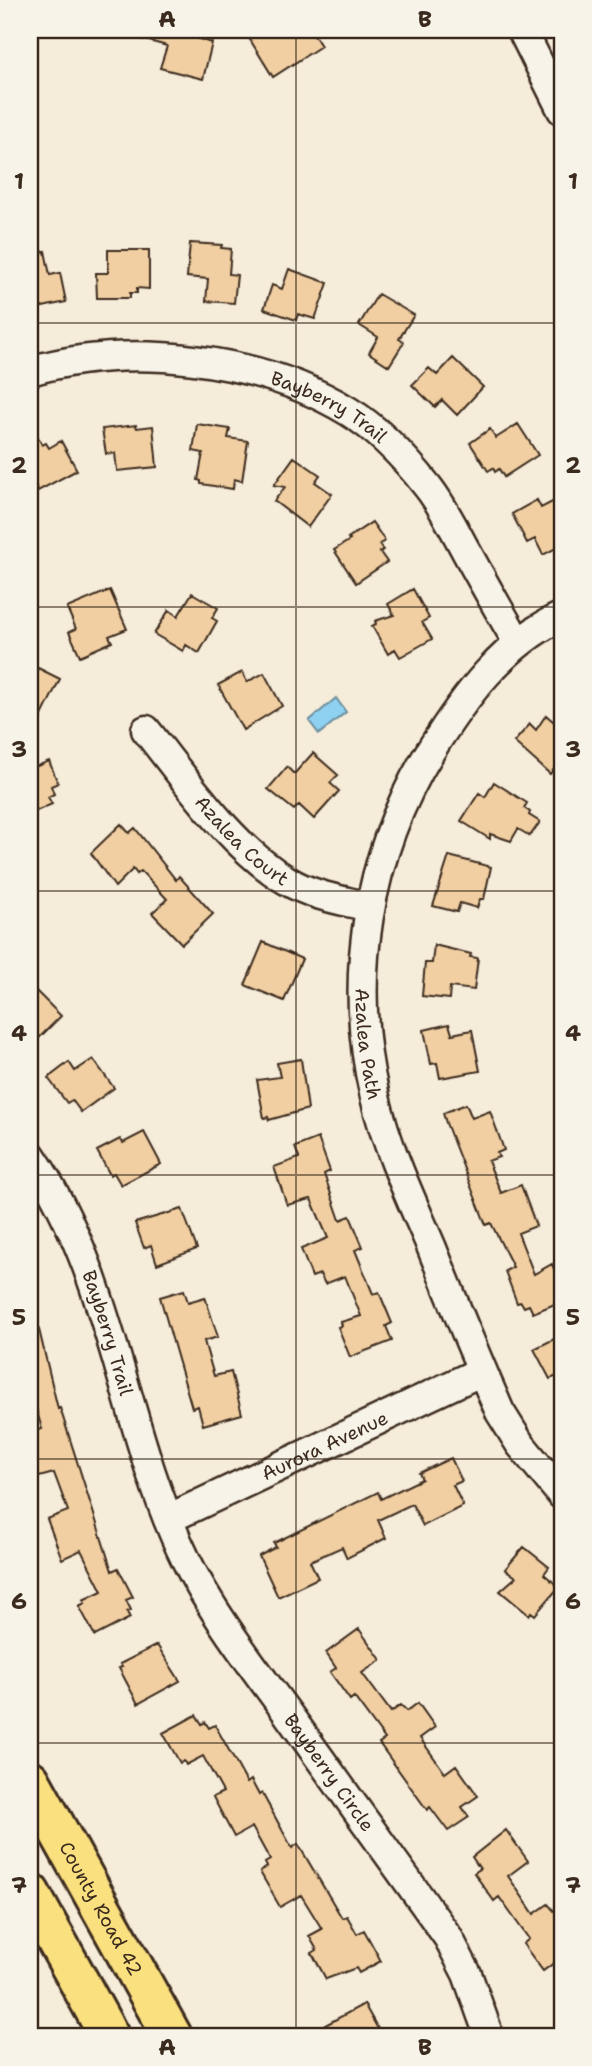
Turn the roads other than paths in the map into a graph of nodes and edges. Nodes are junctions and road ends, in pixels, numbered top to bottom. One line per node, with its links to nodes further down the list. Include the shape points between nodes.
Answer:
1 (523, 30): 2 (street)
2 (562, 110)
3 (30, 371): 5 (street, Bayberry Trail, via 95,359 226,365 309,390 350,412 405,460 430,489)
4 (562, 616): 5 (street, Azalea Path)
5 (518, 643): 7 (street, Azalea Path, via 467,699 416,774 388,840)
6 (146, 730): 7 (street, Azalea Court, via 237,840 267,867 290,883)
7 (369, 907): 9 (street, Azalea Path, via 362,996 375,1098 394,1158)
8 (30, 1154): 11 (street, Bayberry Trail, via 57,1198 89,1273 142,1451)
9 (482, 1371): 10 (street, Azalea Path, via 520,1444); 11 (street, Aurora Avenue)
10 (562, 1495)
11 (168, 1519): 14 (street, Bayberry Circle, via 190,1569 223,1625 448,1937 467,1974)
12 (30, 1780): 16 (highway, County Road 42)
13 (30, 1893): 15 (highway)
14 (485, 2027)
15 (109, 2036)
16 (172, 2036)

